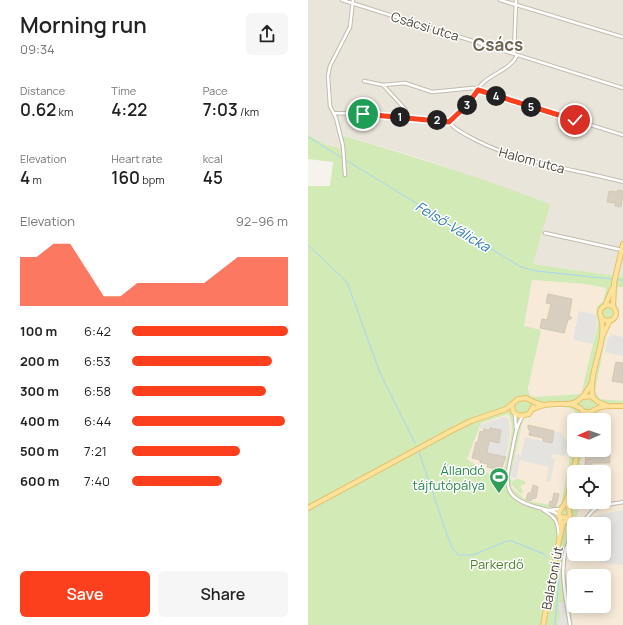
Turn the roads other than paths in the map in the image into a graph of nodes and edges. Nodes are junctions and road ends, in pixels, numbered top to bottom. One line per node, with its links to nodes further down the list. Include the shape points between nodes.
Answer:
1 (342, 0): 4 (street, Csácsi utca)
2 (500, 0): 5 (street)
3 (516, 0): 5 (street)
4 (353, 2): 7 (street, Csácsi utca, via 424,27); 13 (street, via 350,27 330,66 328,76 330,106)
5 (517, 5): 6 (street); 7 (street)
6 (623, 37)
7 (514, 53): 8 (street, Csácsi utca)
8 (517, 55): 11 (street, Csácsi utca); 12 (street, via 514,61)
9 (364, 81): 10 (street)
10 (383, 85): 12 (street, via 405,83 437,92 468,88); 14 (street, via 405,109)
11 (623, 88)
12 (478, 90): 15 (street); 16 (street)
13 (334, 113): 14 (street); 17 (street, via 343,146)
14 (408, 117): 15 (street)
15 (449, 122): 18 (street, Halom utca, via 478,142 512,156)
16 (623, 135)
17 (345, 175)
18 (623, 182)
19 (545, 233): 21 (street)
20 (623, 244): 21 (main road)
21 (622, 250): 22 (main road)
22 (614, 283): 23 (main road); 24 (main road)
23 (605, 306): 24 (main road); 25 (main road, via 600,310)
24 (613, 307): 26 (main road, via 616,314)
25 (601, 317): 26 (main road); 27 (main road)
26 (610, 320): 27 (main road)
27 (602, 337): 28 (main road)
28 (593, 379): 29 (main road); 30 (main road)
29 (582, 398): 30 (main road, via 588,396); 33 (main road); 38 (main road)
30 (594, 399): 35 (main road); 39 (main road, via 596,405)
31 (531, 401): 32 (main road, via 521,398); 34 (main road); 37 (main road)
32 (512, 404): 40 (main road); 41 (main road)
33 (568, 404): 34 (main road); 38 (main road)
34 (543, 405): 37 (main road)
35 (606, 405): 36 (main road); 39 (main road)
36 (623, 406)
37 (532, 408): 43 (main road, via 530,413)
38 (581, 410): 39 (main road, via 587,413); 42 (main road)
39 (593, 411)
40 (501, 412): 41 (main road); 47 (main road, via 471,421)
41 (514, 413): 43 (main road); 44 (street)
42 (582, 413)
43 (524, 416): 44 (street)
44 (516, 434): 48 (street, via 506,482 508,488 530,505)
45 (567, 497): 49 (main road, Balatoni út)
46 (623, 502): 57 (street, via 596,508)
47 (308, 508)
48 (541, 508): 52 (street); 60 (street, via 556,520)
49 (562, 508): 50 (main road); 52 (street); 54 (main road, Balatoni út)
50 (567, 508)
51 (569, 509): 53 (main road, Balatoni út)
52 (548, 510): 54 (street)
53 (571, 513): 55 (main road, Balatoni út); 56 (street)
54 (560, 516): 58 (main road); 59 (main road, Balatoni út)
55 (568, 517)
56 (574, 517)
57 (588, 517)
58 (567, 518): 59 (main road, Balatoni út)
59 (561, 531): 60 (main road, Balatoni út)
60 (559, 541): 62 (main road, Balatoni út)
61 (567, 545): 63 (street, via 564,567)
62 (543, 625)
63 (570, 625)

